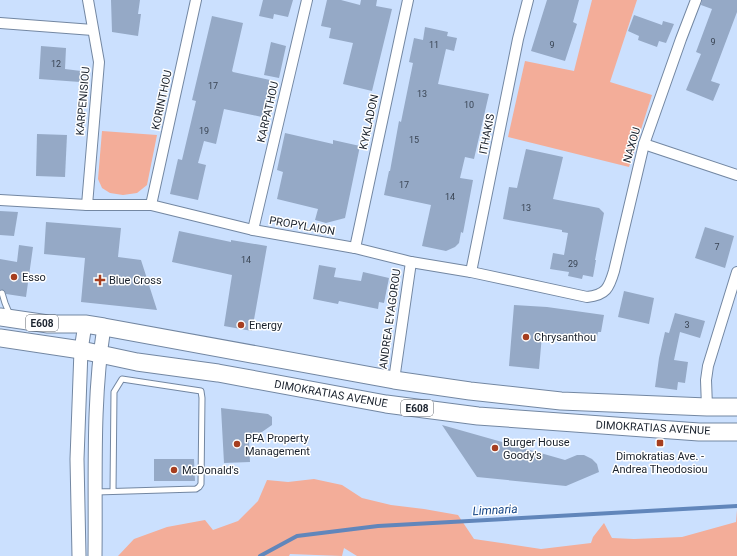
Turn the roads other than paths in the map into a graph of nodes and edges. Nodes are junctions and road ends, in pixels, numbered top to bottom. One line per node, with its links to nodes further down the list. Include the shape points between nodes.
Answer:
1 (88, 0): 8 (street, KARPENISIOU)
2 (196, 0): 13 (street, KORINTHOU)
3 (307, 0): 14 (street, KARPATHOU)
4 (408, 0): 15 (street, KYKLADON)
5 (528, 0): 17 (street, ITHAKIS)
6 (696, 0): 9 (street, NAXOU)
7 (0, 23): 8 (street)
8 (93, 30): 12 (street, KARPENISIOU, via 99,62)
9 (644, 144): 10 (street); 20 (street, NAXOU, via 614,271 605,291)
10 (737, 175)
11 (0, 200): 12 (street, PROPYLAION)
12 (87, 205): 13 (street, PROPYLAION)
13 (151, 205): 14 (street, PROPYLAION)
14 (253, 230): 15 (street, PROPYLAION)
15 (355, 248): 16 (street, PROPYLAION)
16 (411, 262): 17 (street, PROPYLAION); 27 (street, ANDREA EYAGOROU)
17 (471, 272): 20 (street, PROPYLAION, via 587,297)
18 (737, 272): 28 (street, via 708,366)
19 (2, 293): 21 (lane)
20 (597, 296)
21 (6, 317): 22 (highway, DIMOKRATIAS AVENUE / E608, via 48,324)
22 (85, 324): 23 (highway, DIMOKRATIAS AVENUE / E608); 25 (street)
23 (104, 327): 26 (street); 27 (highway, DIMOKRATIAS AVENUE / E608)
24 (0, 338): 25 (highway, DIMOKRATIAS AVENUE / E608)
25 (81, 350): 26 (highway, DIMOKRATIAS AVENUE / E608); 33 (street, via 77,459)
26 (100, 353): 30 (highway, DIMOKRATIAS AVENUE / E608, via 137,362 218,373 386,404 478,416 699,432); 32 (street)
27 (394, 380): 28 (highway, DIMOKRATIAS AVENUE / E608, via 561,401)
28 (707, 407): 29 (highway, DIMOKRATIAS AVENUE / E608)
29 (737, 407)
30 (737, 432)
31 (113, 491): 31 (lane, via 199,488 201,391 122,379 114,392); 32 (lane)
32 (96, 492): 34 (street)
33 (79, 556)
34 (96, 556)

